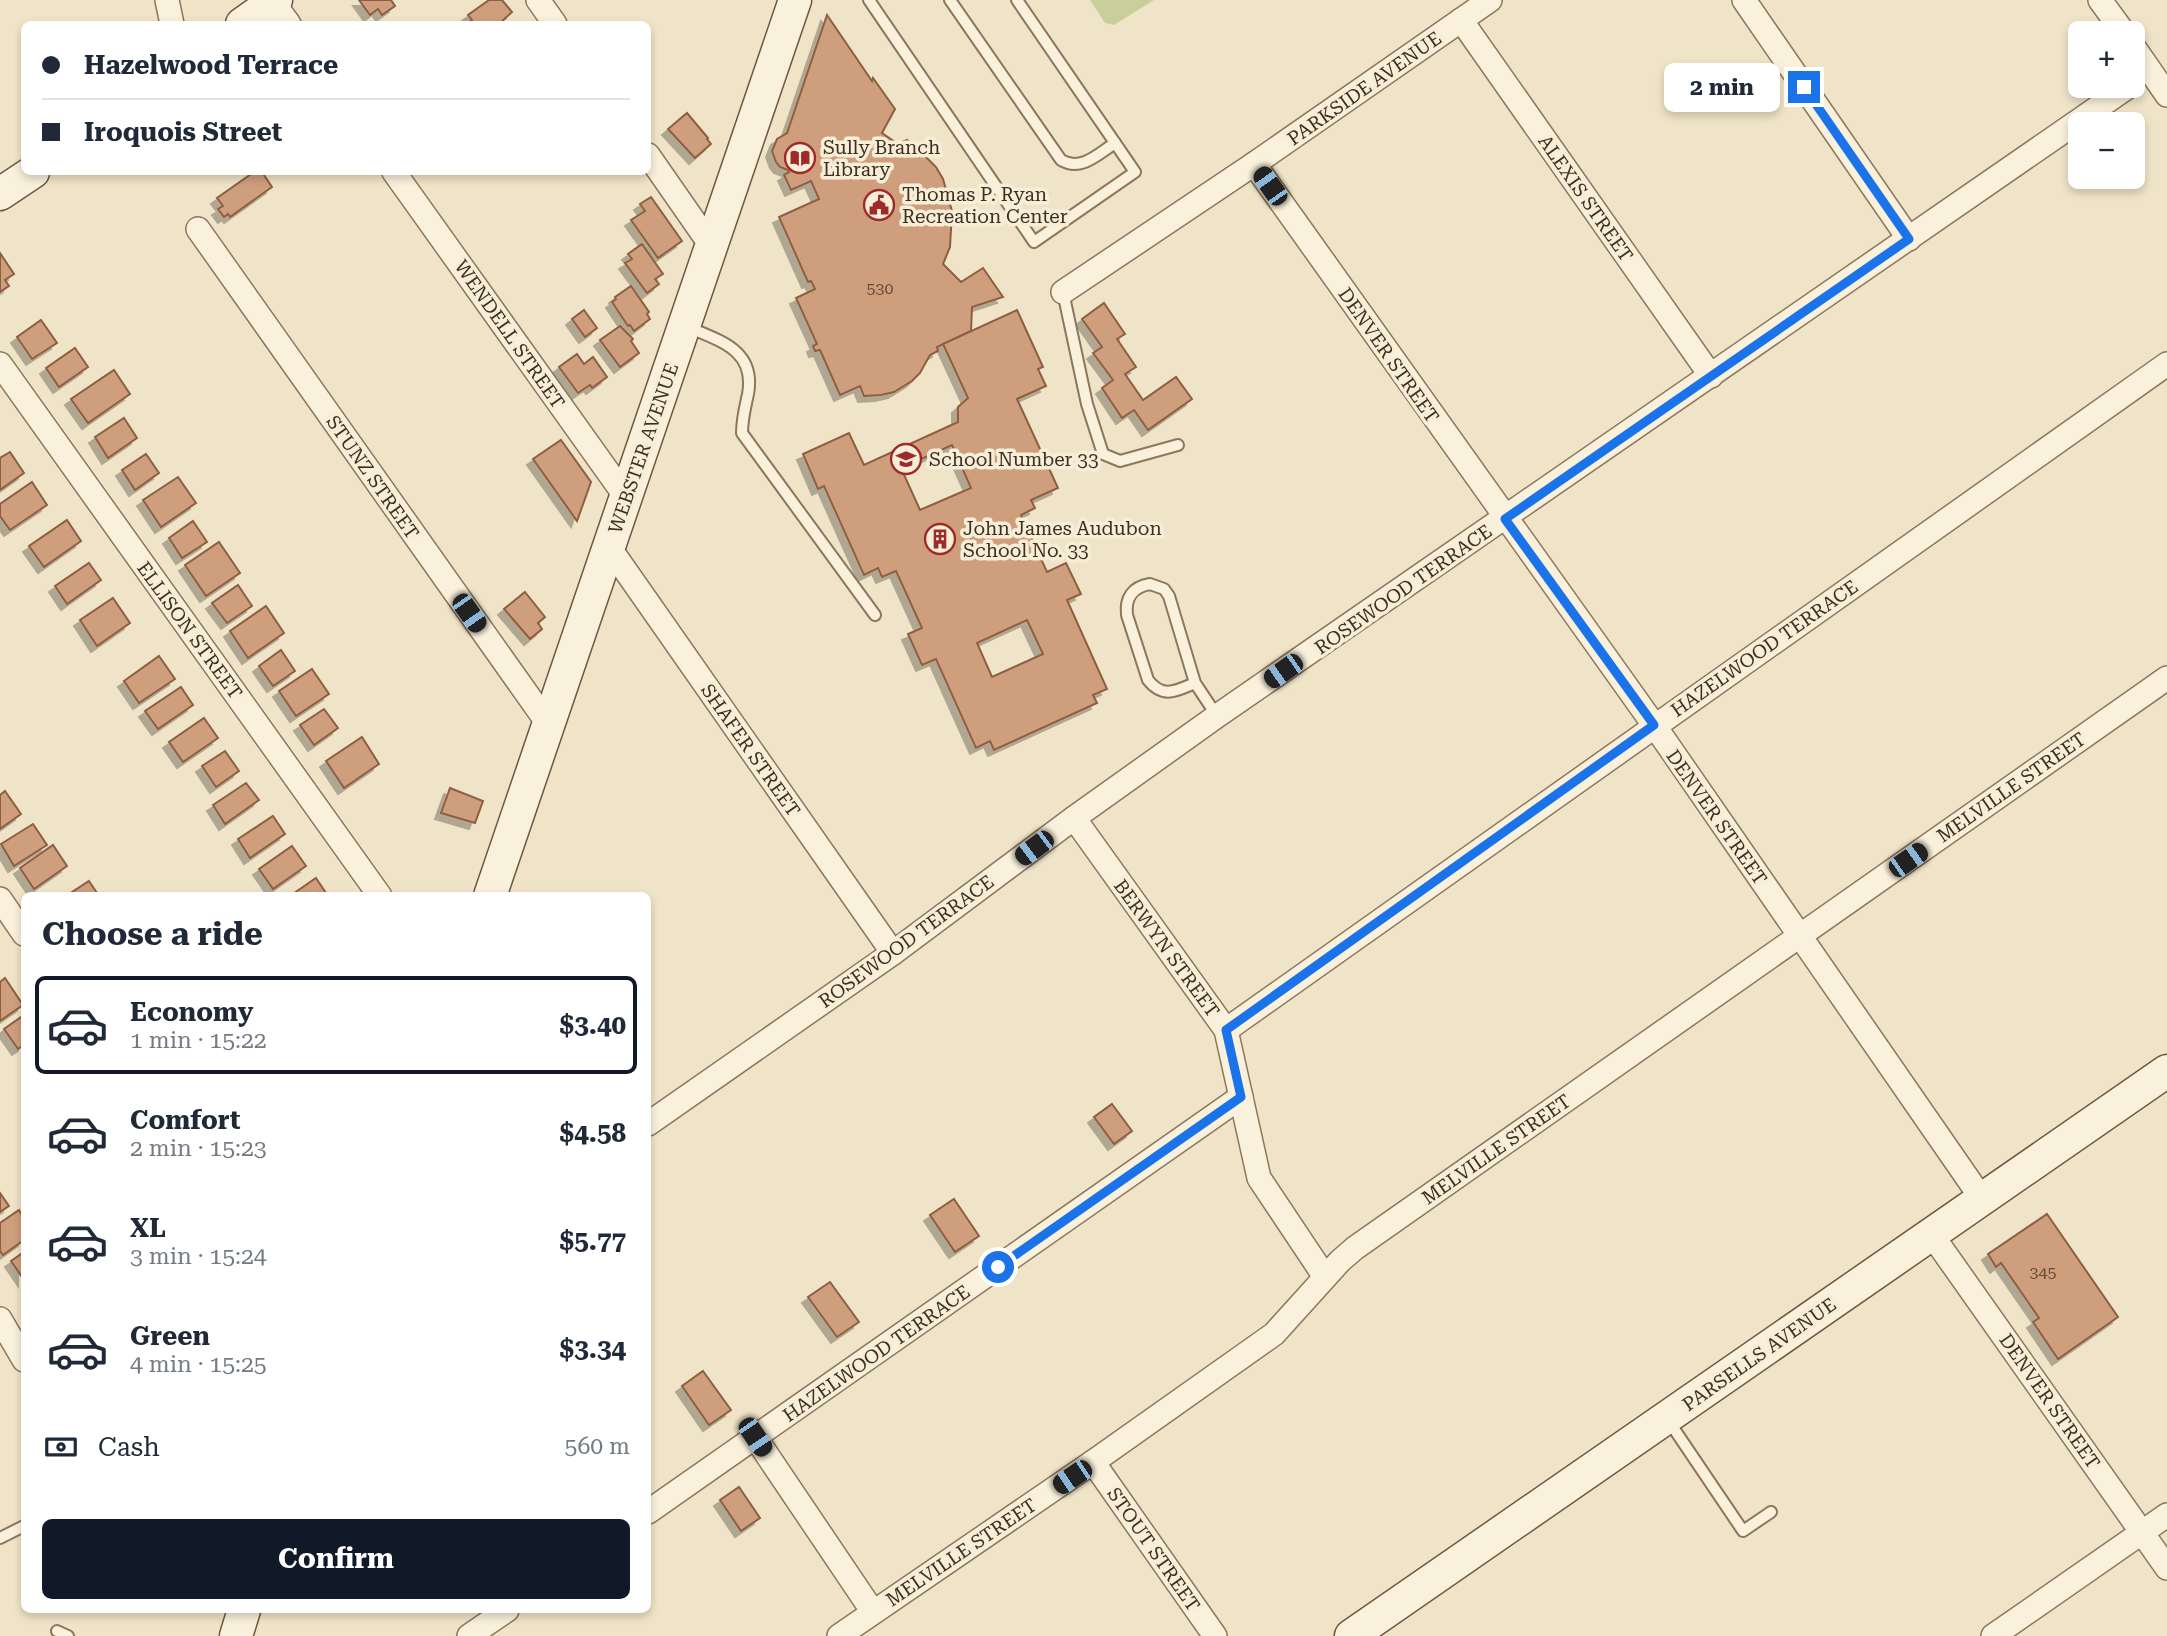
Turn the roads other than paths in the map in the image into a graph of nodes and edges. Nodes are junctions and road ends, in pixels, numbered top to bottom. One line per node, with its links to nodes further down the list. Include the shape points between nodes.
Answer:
1 (167, 0): 12 (street)
2 (538, 0): 14 (street)
3 (795, 0): 27 (street, WEBSTER AVENUE)
4 (869, 0): 19 (lane, via 1034,242 1135,172)
5 (950, 0): 19 (lane, via 1060,160 1081,165)
6 (1017, 0): 19 (lane)
7 (1490, 0): 11 (street, PARKSIDE AVENUE)
8 (1744, 0): 26 (street)
9 (2101, 0): 15 (street)
10 (280, 9): 13 (street)
11 (1461, 20): 21 (street, PARKSIDE AVENUE); 32 (street, ALEXIS STREET)
12 (171, 21)
13 (250, 21)
14 (553, 21)
15 (2116, 21)
16 (2145, 75): 17 (street)
17 (2167, 95)
18 (2112, 98): 26 (street, ROSEWOOD TERRACE)
19 (1115, 143)
20 (651, 159): 27 (street)
21 (1254, 164): 28 (street, PARKSIDE AVENUE); 35 (street, DENVER STREET)
22 (28, 175): 24 (street)
23 (396, 175): 34 (street, WENDELL STREET)
24 (0, 194)
25 (198, 229): 42 (street, STUNZ STREET)
26 (1909, 239): 32 (street, ROSEWOOD TERRACE)
27 (712, 247): 29 (street, WEBSTER AVENUE)
28 (1063, 292): 33 (lane, via 1087,404 1103,454 1120,461)
29 (685, 326): 34 (street, WEBSTER AVENUE); 37 (lane, via 740,354 749,380 742,433)
30 (0, 364): 44 (street, ELLISON STREET)
31 (2167, 364): 41 (street, HAZELWOOD TERRACE)
32 (1711, 376): 35 (street, ROSEWOOD TERRACE)
33 (1178, 445)
34 (626, 498): 36 (street, WEBSTER AVENUE)
35 (1505, 519): 40 (street, ROSEWOOD TERRACE); 41 (street, DENVER STREET)
36 (608, 547): 42 (street, WEBSTER AVENUE); 49 (street, SHAFER STREET)
37 (875, 615)
38 (2167, 678): 48 (street, MELVILLE STREET)
39 (1195, 683): 39 (lane, via 1169,596 1150,584 1133,590 1127,615 1148,680 1163,693); 40 (lane)
40 (1217, 716): 43 (street, ROSEWOOD TERRACE)
41 (1654, 725): 48 (street, DENVER STREET); 50 (street, HAZELWOOD TERRACE)
42 (549, 726): 45 (street, WEBSTER AVENUE)
43 (1074, 818): 49 (street, ROSEWOOD TERRACE); 50 (street, BERWYN STREET)
44 (377, 892)
45 (491, 892)
46 (0, 899): 47 (street)
47 (21, 930)
48 (1799, 935): 54 (street, DENVER STREET); 56 (street, MELVILLE STREET, via 1355,1248)
49 (893, 953): 53 (street, ROSEWOOD TERRACE)
50 (1226, 1030): 52 (street, BERWYN STREET)
51 (2167, 1071): 54 (street, PARSELLS AVENUE)
52 (1241, 1097): 56 (street, BERWYN STREET, via 1259,1178); 60 (street, HAZELWOOD TERRACE)
53 (651, 1122)
54 (1982, 1199): 55 (street, PARSELLS AVENUE)
55 (1932, 1234): 59 (street, PARSELLS AVENUE); 66 (street, DENVER STREET)
56 (1325, 1277): 61 (street, MELVILLE STREET, via 1274,1334)
57 (0, 1319): 58 (street)
58 (21, 1355)
59 (1667, 1418): 63 (lane, via 1743,1531); 78 (street, PARSELLS AVENUE)
60 (755, 1437): 62 (street, HAZELWOOD TERRACE); 69 (street)
61 (1093, 1462): 69 (street, MELVILLE STREET); 77 (street, STOUT STREET)
62 (651, 1510)
63 (1771, 1512)
64 (2167, 1515): 66 (street)
65 (21, 1528): 67 (lane)
66 (2142, 1532): 68 (street, DENVER STREET); 79 (street)
67 (0, 1538)
68 (2167, 1568)
69 (873, 1612): 76 (street, MELVILLE STREET)
70 (243, 1613): 74 (street)
71 (503, 1613): 75 (street)
72 (57, 1631): 73 (lane)
73 (68, 1636)
74 (236, 1636)
75 (469, 1636)
76 (839, 1636)
77 (1215, 1636)
78 (1351, 1636)
79 (1993, 1636)

